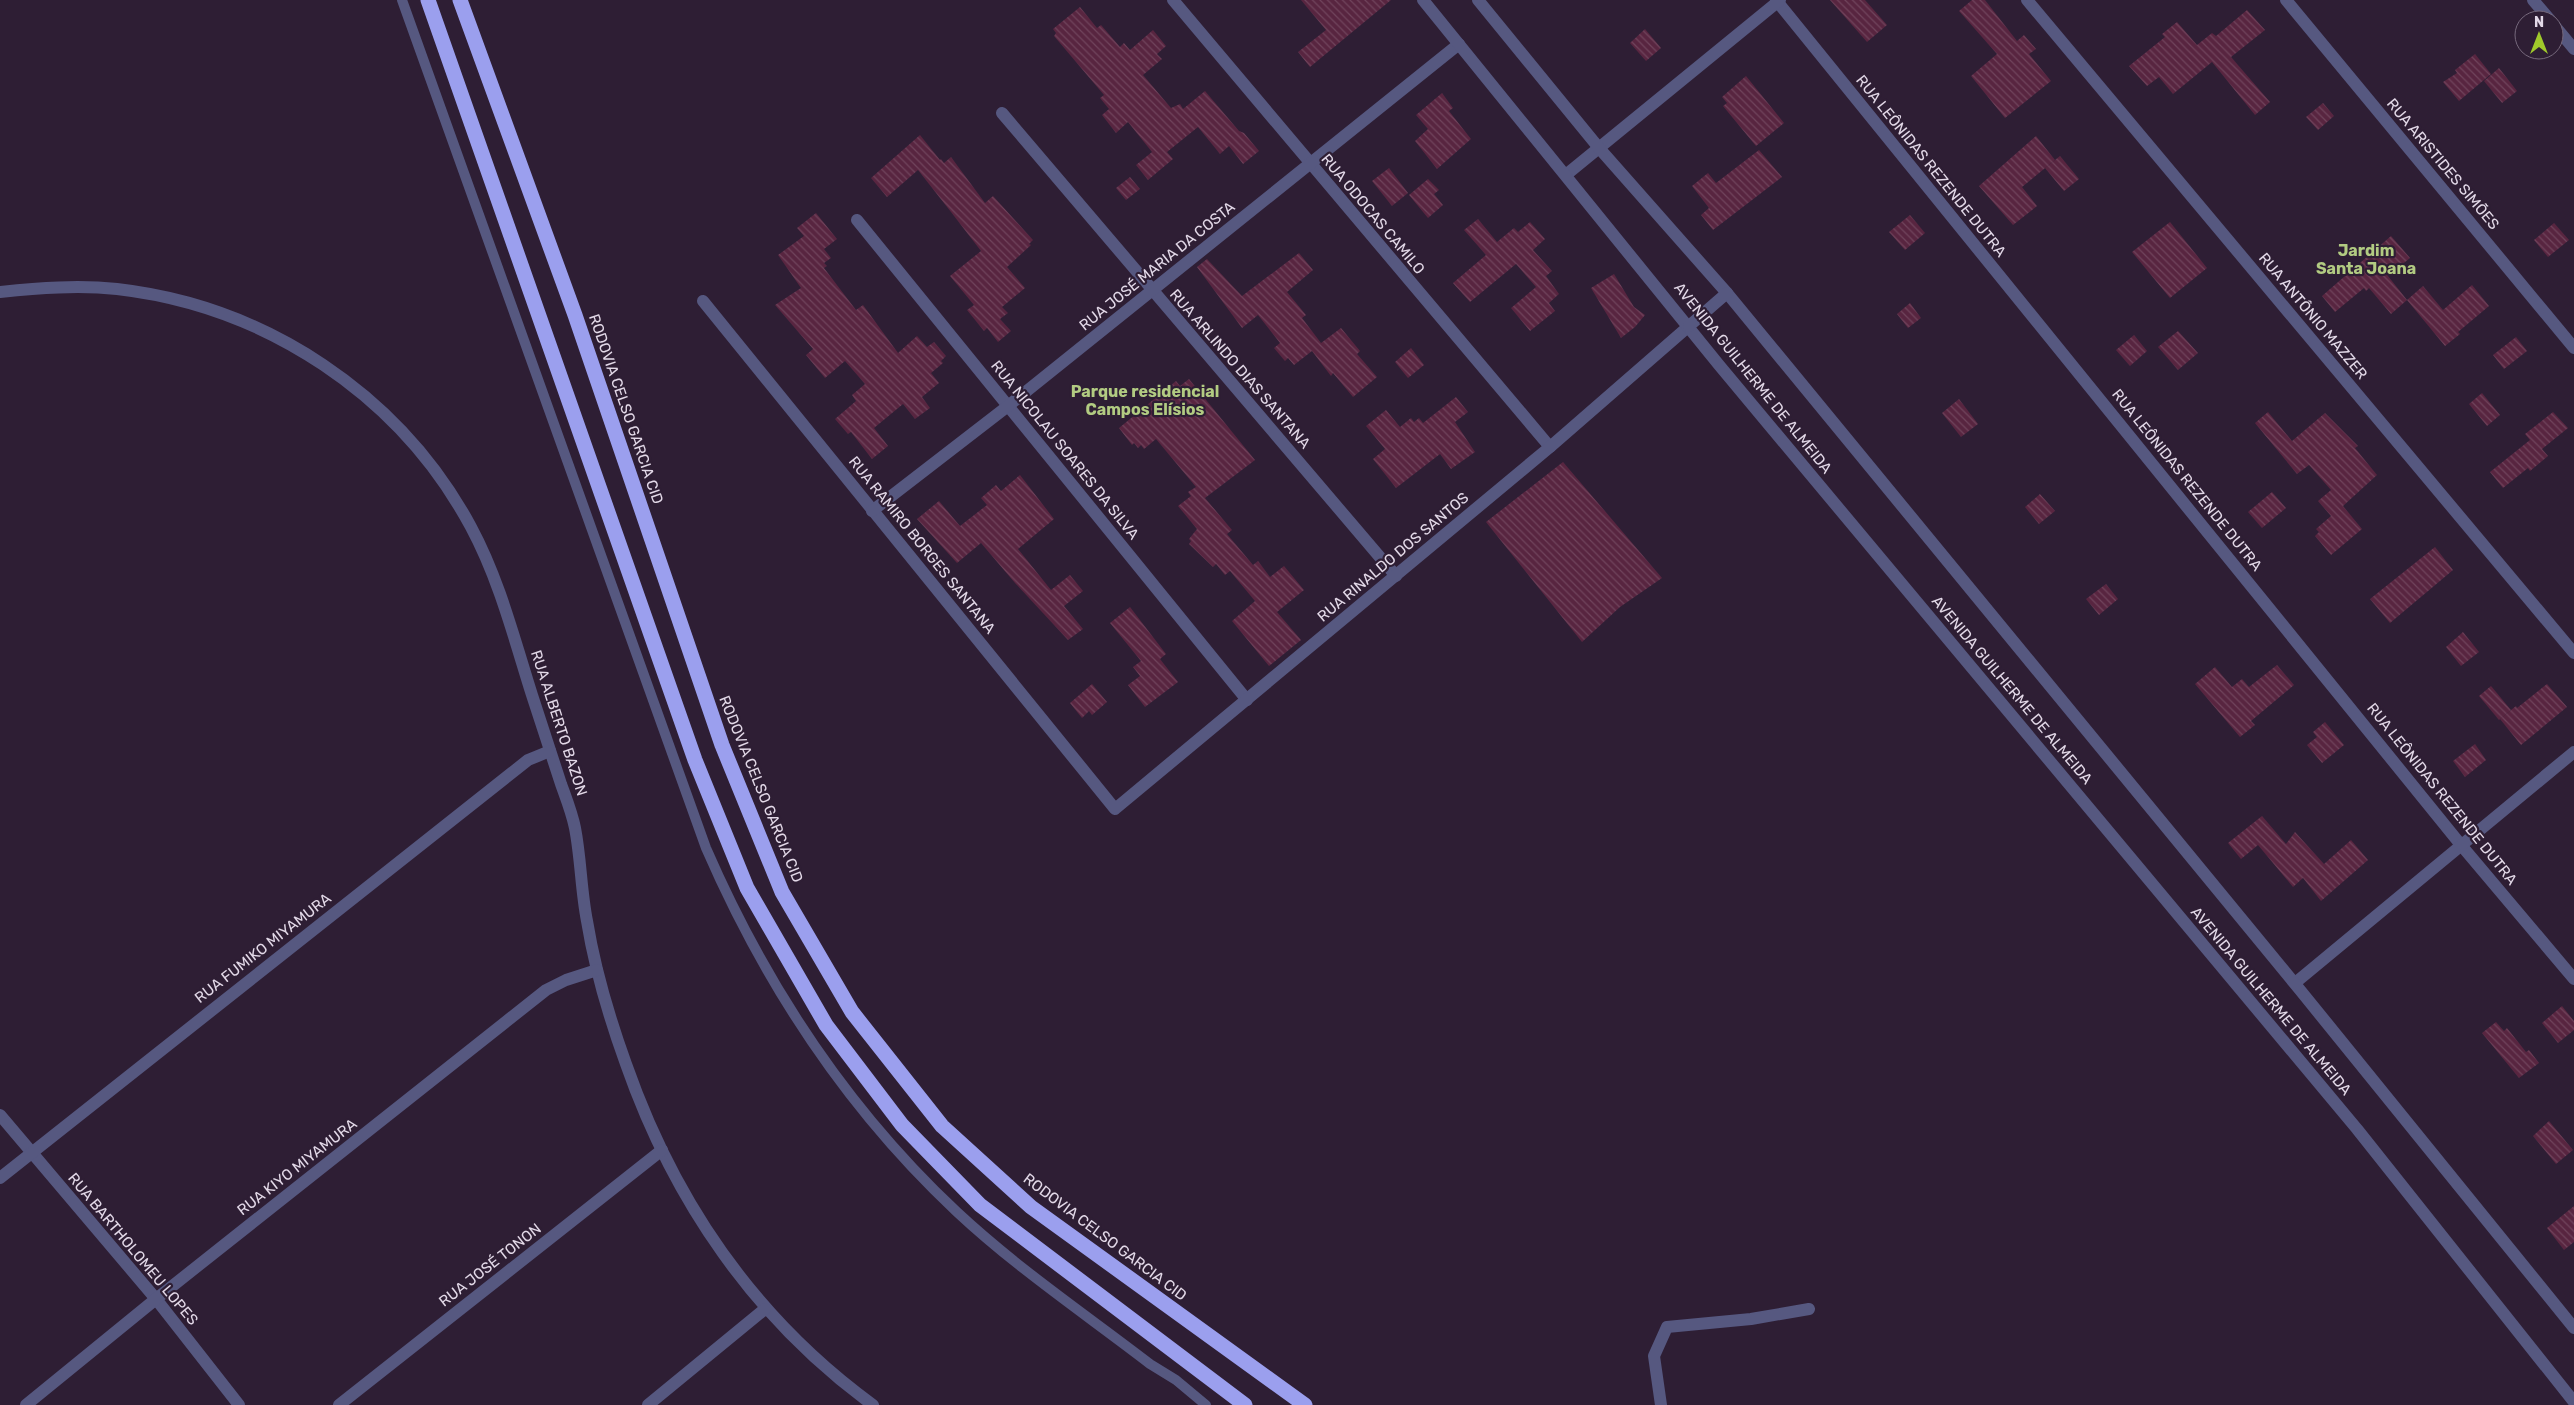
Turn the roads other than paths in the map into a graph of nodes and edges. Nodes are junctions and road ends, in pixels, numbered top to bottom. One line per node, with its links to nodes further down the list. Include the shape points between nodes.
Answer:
1 (402, 0): 54 (lane, via 706,848 754,951 814,1048 848,1094 920,1177 998,1248)
2 (428, 0): 47 (highway, via 695,760 747,888 826,1025 902,1125 980,1205)
3 (460, 0): 57 (highway, RODOVIA CELSO GARCIA CID, via 575,315 722,745 782,892 852,1012 942,1126 1031,1207)
4 (1173, 0): 17 (street, RUA ODOCAS CAMILO)
5 (1423, 0): 13 (street, AVENIDA GUILHERME DE ALMEIDA)
6 (1478, 0): 16 (street, AVENIDA GUILHERME DE ALMEIDA)
7 (2027, 0): 30 (street, RUA ANTÔNIO MAZZER)
8 (2286, 0): 25 (street, RUA ARISTIDES SIMÕES)
9 (2533, 0): 11 (street)
10 (1778, 1): 16 (street); 35 (street, RUA LEÔNIDAS REZENDE DUTRA)
11 (2542, 10)
12 (2564, 37): 14 (street)
13 (1459, 44): 17 (street, RUA JOSÉ MARIA DA COSTA); 18 (street, AVENIDA GUILHERME DE ALMEIDA)
14 (2574, 49)
15 (1002, 113): 20 (street, RUA ARLINDO DIAS SANTANA)
16 (1599, 148): 18 (street); 22 (street, AVENIDA GUILHERME DE ALMEIDA)
17 (1310, 164): 20 (street, RUA JOSÉ MARIA DA COSTA); 27 (street, RUA ODOCAS CAMILO)
18 (1566, 174): 24 (street, AVENIDA GUILHERME DE ALMEIDA)
19 (857, 220): 26 (street, RUA NICOLAU SOARES DA SILVA)
20 (1151, 291): 26 (street, RUA JOSÉ MARIA DA COSTA); 29 (street, RUA ARLINDO DIAS SANTANA)
21 (0, 292): 32 (street, RUA ALBERTO BAZON, via 76,287 114,289 190,303 270,334 327,366 356,388 409,438 453,496 471,527 500,594)
22 (1727, 294): 24 (street, RUA RINALDO DOS SANTOS); 38 (street, AVENIDA GUILHERME DE ALMEIDA)
23 (703, 301): 28 (street, RUA RAMIRO BORGES SANTANA)
24 (1689, 326): 27 (street, RUA RINALDO DOS SANTOS); 48 (street, AVENIDA GUILHERME DE ALMEIDA, via 2357,1129)
25 (2574, 348)
26 (1008, 406): 28 (street, RUA JOSÉ MARIA DA COSTA); 31 (street, RUA NICOLAU SOARES DA SILVA)
27 (1550, 447): 29 (street, RUA RINALDO DOS SANTOS)
28 (872, 510): 34 (street, RUA RAMIRO BORGES SANTANA)
29 (1396, 576): 31 (street, RUA RINALDO DOS SANTOS)
30 (2574, 653)
31 (1247, 700): 34 (street, RUA RINALDO DOS SANTOS)
32 (550, 752): 36 (street, RUA ALBERTO BAZON, via 575,827 584,904); 41 (street, RUA FUMIKO MIYAMURA, via 528,760)
33 (2574, 752): 35 (street)
34 (1115, 809)
35 (2461, 844): 37 (street, RUA LEÔNIDAS REZENDE DUTRA); 38 (street)
36 (597, 970): 40 (street, RUA ALBERTO BAZON, via 626,1067); 43 (street, RUA KIYO MIYAMURA, via 546,990)
37 (2574, 979)
38 (2295, 983): 46 (street, AVENIDA GUILHERME DE ALMEIDA)
39 (0, 1115): 41 (street, RUA BARTHOLOMEU LOPES)
40 (662, 1150): 44 (street, RUA ALBERTO BAZON, via 711,1238); 51 (street, RUA JOSÉ TONON)
41 (31, 1153): 42 (street, RUA FUMIKO MIYAMURA); 43 (street, RUA BARTHOLOMEU LOPES)
42 (0, 1178)
43 (156, 1299): 49 (street, RUA KIYO MIYAMURA); 50 (street, RUA BARTHOLOMEU LOPES)
44 (765, 1309): 52 (street); 53 (street, RUA ALBERTO BAZON, via 821,1364)
45 (1809, 1309): 58 (street, via 1751,1320 1667,1327 1654,1356)
46 (2574, 1328)
47 (1190, 1363): 55 (highway); 56 (highway)
48 (2574, 1402)
49 (26, 1405)
50 (239, 1405)
51 (339, 1405)
52 (648, 1405)
53 (873, 1405)
54 (1206, 1405)
55 (1232, 1405)
56 (1245, 1405)
57 (1305, 1405)
58 (1661, 1405)

